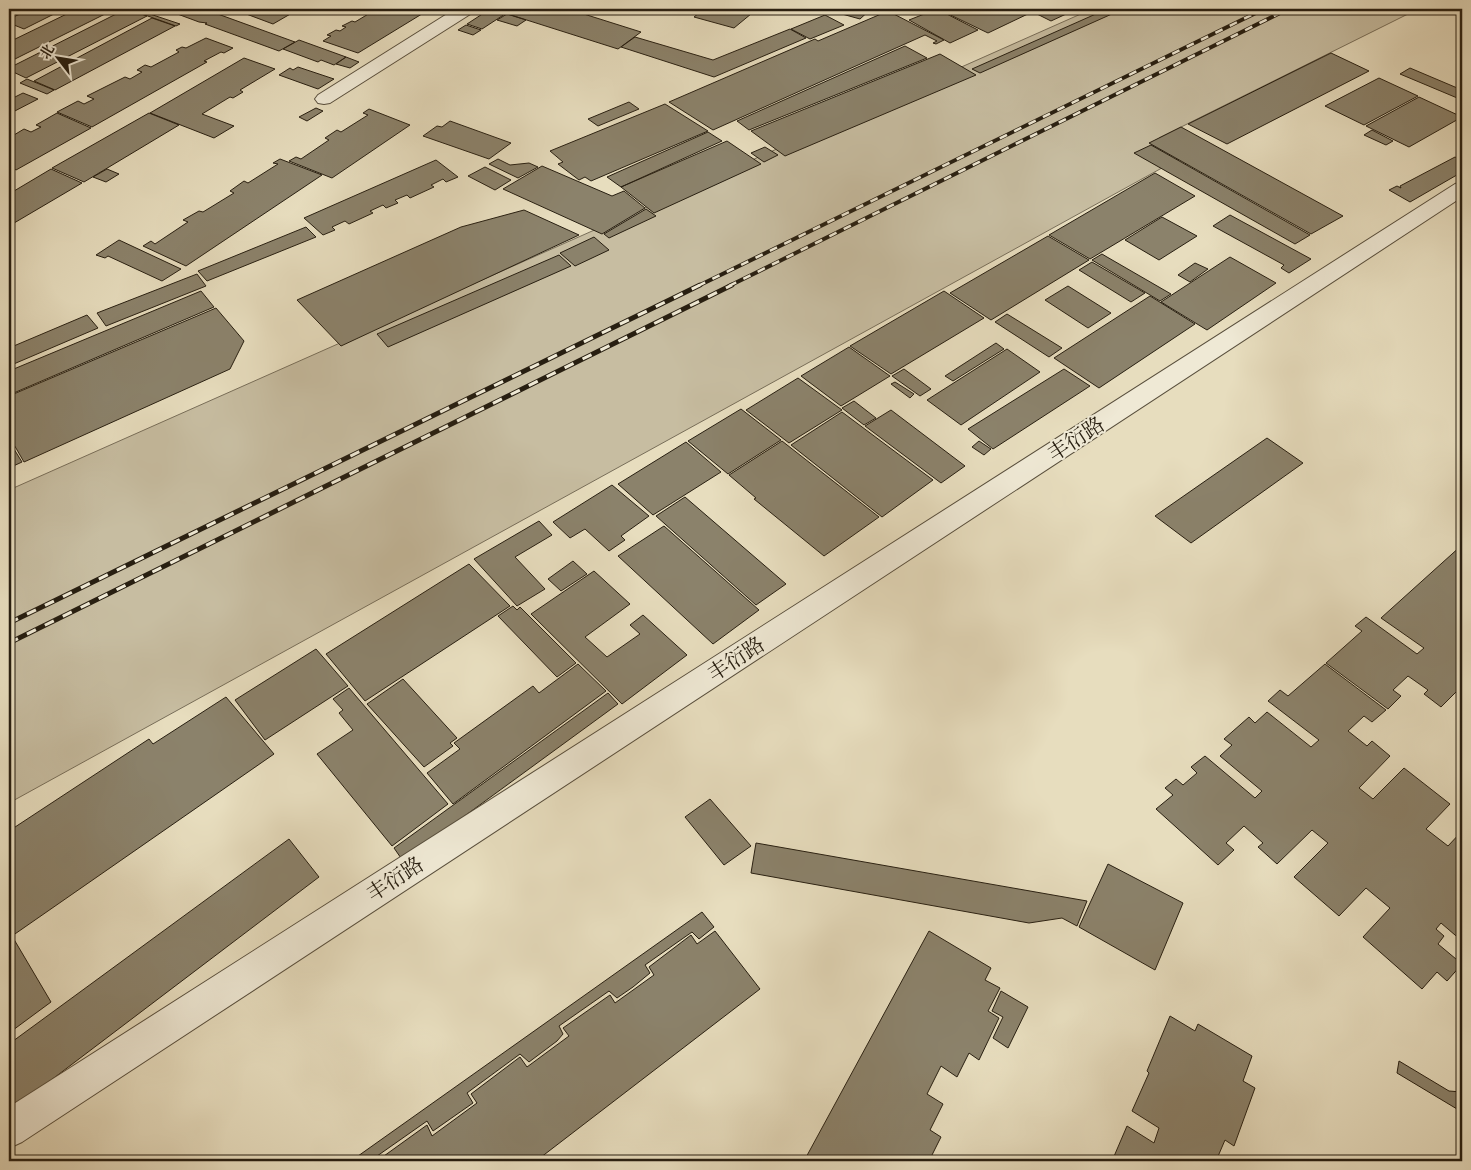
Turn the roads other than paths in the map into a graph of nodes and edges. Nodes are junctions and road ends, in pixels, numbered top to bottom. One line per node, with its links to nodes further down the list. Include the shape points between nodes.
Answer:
1 (466, 9): 2 (street)
2 (324, 99)
3 (1462, 188): 4 (street, 丰衍路)
4 (9, 1129)

